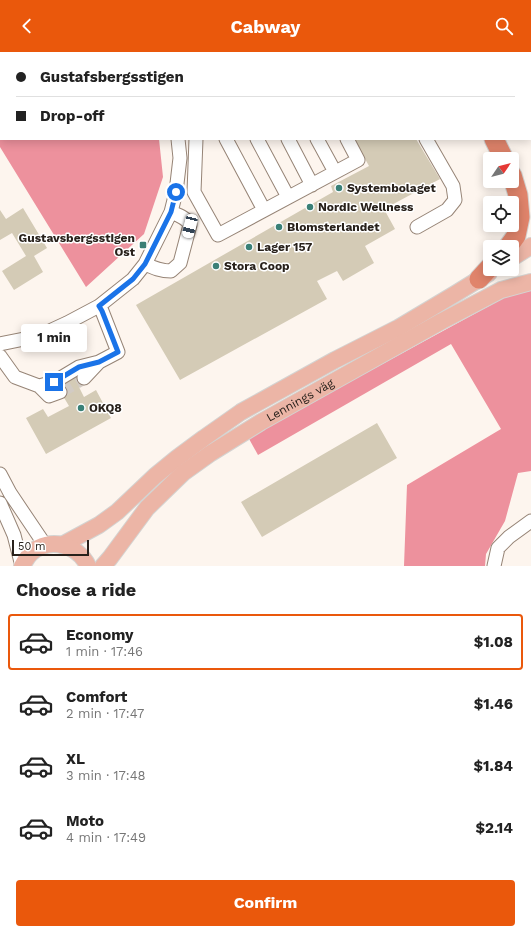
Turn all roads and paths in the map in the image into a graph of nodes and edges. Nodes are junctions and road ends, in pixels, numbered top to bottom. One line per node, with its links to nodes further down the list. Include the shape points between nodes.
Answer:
1 (178, 140): 18 (street, via 180,158)
2 (196, 140): 17 (street, via 194,192 218,235)
3 (227, 140): 17 (street)
4 (258, 140): 15 (street)
5 (289, 140): 13 (street)
6 (318, 140): 11 (street)
7 (348, 140): 11 (street, via 358,160)
8 (427, 140): 19 (street, via 453,186 454,200 447,210)
9 (494, 140): 10 (highway)
10 (500, 152)
11 (335, 172): 13 (street)
12 (519, 182): 16 (highway)
13 (312, 185): 15 (street)
14 (516, 188): 20 (highway, via 520,217)
15 (288, 197): 17 (street)
16 (531, 199)
17 (264, 210)
18 (171, 212): 23 (street); 23 (street, via 186,220 190,226 180,263 171,271)
19 (417, 227)
20 (513, 240)
21 (531, 246): 22 (main road)
22 (519, 254)
23 (145, 264): 26 (street, via 133,279)
24 (483, 274): 37 (main road, Lennings väg, via 398,328 241,412 177,458 117,512)
25 (531, 282): 40 (main road, Lennings väg, via 501,290 442,320 211,453 183,473 147,508)
26 (99, 306): 27 (street, via 39,336); 29 (street, via 118,352)
27 (0, 344)
28 (0, 356): 31 (street, via 15,377)
29 (99, 362): 30 (street); 31 (street, via 79,367 54,382)
30 (84, 378)
31 (39, 386): 32 (street, via 49,396)
32 (60, 392)
33 (0, 474): 36 (street)
34 (0, 503): 38 (street, via 14,535)
35 (531, 521): 41 (street, via 508,537 498,548)
36 (45, 545): 37 (main road); 38 (main road, via 31,553)
37 (62, 545): 39 (main road, via 79,553)
38 (22, 566)
39 (88, 566)
40 (103, 566)
41 (494, 566)

